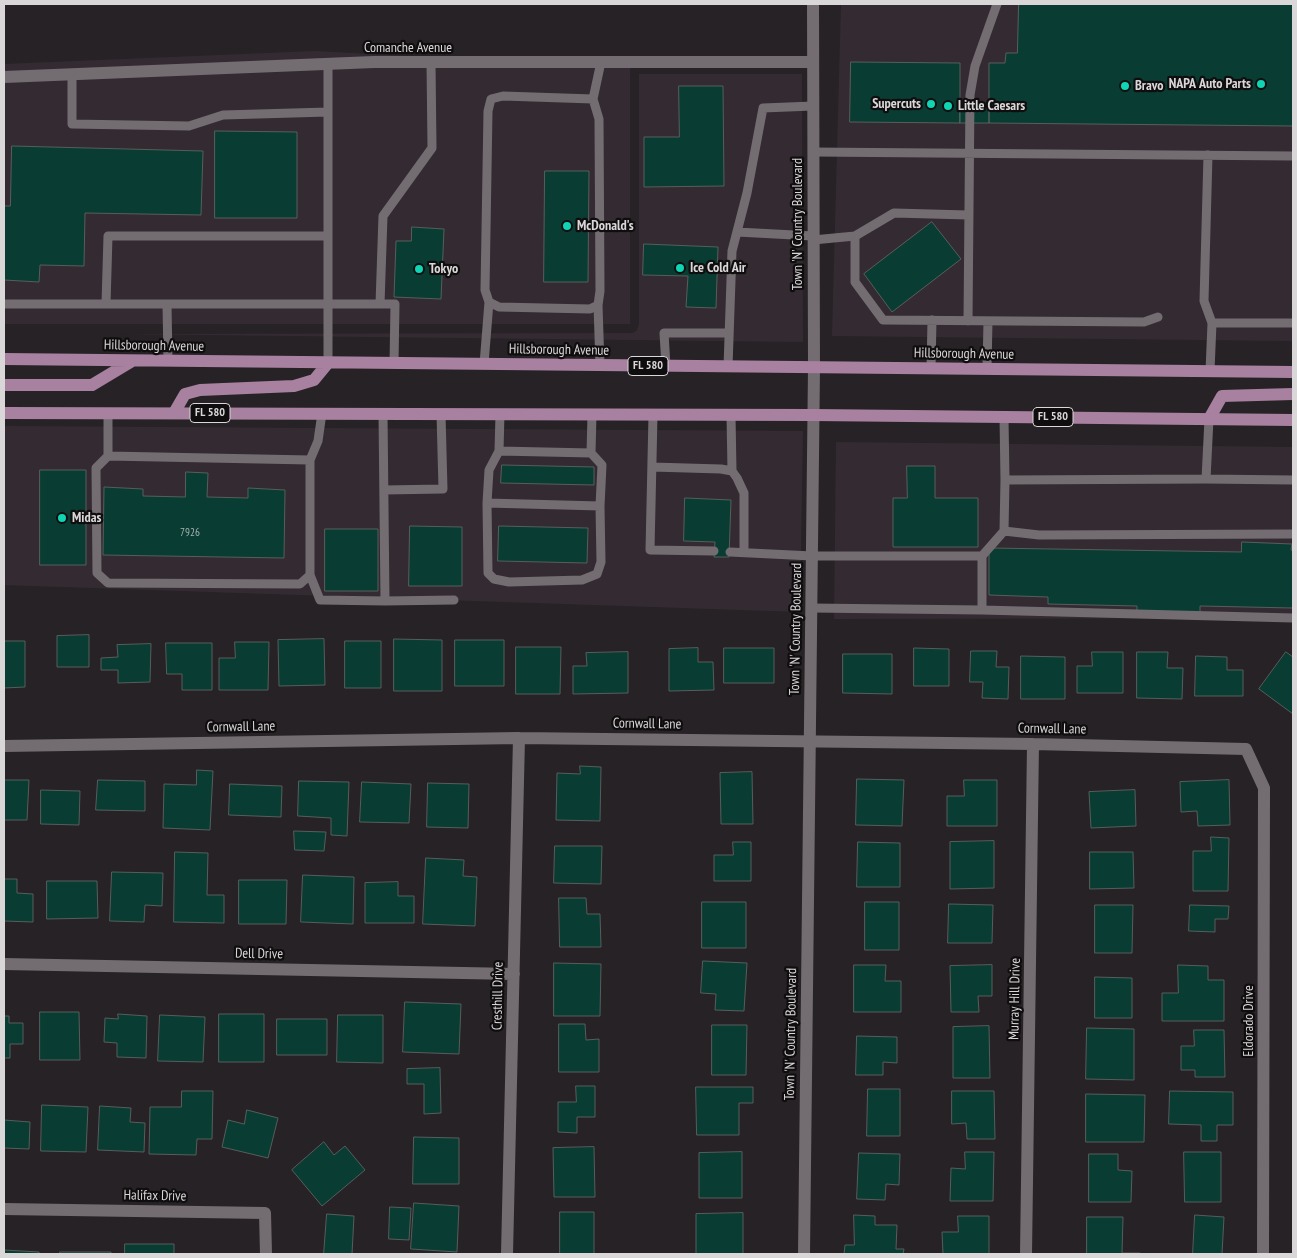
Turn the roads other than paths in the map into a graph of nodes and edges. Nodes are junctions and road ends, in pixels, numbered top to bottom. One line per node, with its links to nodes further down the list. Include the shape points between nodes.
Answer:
1 (813, 4): 5 (street, Town 'N' Country Boulevard)
2 (997, 4): 13 (lane, via 975,66 970,95)
3 (431, 62): 4 (street, Comanche Avenue); 6 (street, Comanche Avenue); 26 (lane, via 432,148 383,216)
4 (600, 62): 5 (street, Comanche Avenue); 9 (lane)
5 (813, 62): 10 (street, Town 'N' Country Boulevard)
6 (328, 64): 7 (street, Comanche Avenue); 11 (lane)
7 (72, 74): 8 (street, Comanche Avenue); 11 (lane, via 72,124 189,126 223,115)
8 (4, 77)
9 (593, 100): 21 (lane, via 503,96 491,100 488,111 485,290); 27 (lane, via 599,119)
10 (813, 106): 12 (street, Town 'N' Country Boulevard); 17 (lane, via 763,108)
11 (328, 112): 18 (lane)
12 (813, 152): 13 (lane); 20 (street, Town 'N' Country Boulevard)
13 (970, 153): 14 (lane); 16 (lane)
14 (1208, 155): 15 (lane); 32 (lane, via 1204,301)
15 (1293, 156)
16 (968, 215): 19 (lane, via 894,213); 30 (lane)
17 (737, 232): 20 (lane); 34 (lane, via 732,251)
18 (328, 236): 23 (lane, via 108,236); 25 (lane)
19 (855, 236): 20 (lane); 29 (lane, via 855,282 883,320)
20 (813, 238): 44 (street, Town 'N' Country Boulevard)
21 (489, 302): 27 (lane, via 499,307 590,309); 40 (lane)
22 (4, 304): 23 (lane)
23 (106, 304): 24 (lane)
24 (168, 304): 25 (lane); 37 (lane)
25 (328, 304): 26 (lane); 38 (lane)
26 (380, 304): 39 (lane, via 395,304)
27 (598, 305): 41 (lane)
28 (1158, 317): 31 (lane, via 1144,322)
29 (932, 320): 30 (lane); 45 (lane)
30 (968, 321): 31 (lane)
31 (988, 321): 46 (lane)
32 (1212, 323): 33 (lane); 47 (lane)
33 (1293, 324)
34 (729, 333): 42 (lane, via 664,333); 43 (lane)
35 (4, 359): 36 (main road, Hillsborough Avenue / FL 580)
36 (132, 361): 37 (main road, Hillsborough Avenue / FL 580); 49 (main road, via 92,385)
37 (168, 361): 38 (main road, Hillsborough Avenue / FL 580)
38 (328, 363): 39 (main road, Hillsborough Avenue / FL 580); 53 (main road, via 314,380 294,386 200,390 185,394)
39 (394, 364): 40 (main road, Hillsborough Avenue / FL 580)
40 (484, 364): 41 (main road, Hillsborough Avenue / FL 580)
41 (600, 366): 42 (main road, Hillsborough Avenue / FL 580)
42 (666, 366): 43 (main road, Hillsborough Avenue / FL 580)
43 (728, 367): 44 (main road, Hillsborough Avenue / FL 580)
44 (814, 368): 45 (main road, Hillsborough Avenue / FL 580); 61 (street, Town 'N' Country Boulevard)
45 (931, 369): 46 (main road, Hillsborough Avenue / FL 580)
46 (987, 369): 47 (main road, Hillsborough Avenue / FL 580)
47 (1210, 371): 48 (main road, Hillsborough Avenue / FL 580)
48 (1293, 372)
49 (4, 385)
50 (1293, 394): 63 (main road, via 1222,396)
51 (4, 413): 52 (main road, FL 580)
52 (108, 413): 53 (main road, FL 580); 67 (lane)
53 (174, 413): 54 (main road, FL 580)
54 (322, 413): 55 (main road, FL 580); 68 (lane, via 318,441)
55 (383, 414): 56 (main road, FL 580); 74 (lane)
56 (442, 414): 57 (main road, FL 580); 74 (lane, via 443,489)
57 (500, 414): 58 (main road, FL 580); 65 (lane)
58 (592, 414): 59 (main road, FL 580); 66 (lane)
59 (653, 415): 60 (main road, FL 580); 69 (lane)
60 (731, 415): 61 (main road, FL 580); 70 (lane)
61 (813, 415): 62 (main road, FL 580); 82 (street, Town 'N' Country Boulevard)
62 (1004, 417): 63 (main road, FL 580); 72 (lane)
63 (1209, 419): 64 (main road, FL 580); 71 (lane)
64 (1293, 420)
65 (499, 451): 66 (lane); 75 (lane, via 489,470)
66 (591, 453): 76 (lane, via 602,465)
67 (108, 456): 68 (lane); 84 (lane, via 96,468 96,487 97,574 108,583 300,584)
68 (310, 460): 84 (lane)
69 (652, 467): 70 (lane); 79 (lane, via 650,550)
70 (732, 471): 81 (lane, via 744,493)
71 (1206, 479): 72 (lane); 73 (lane)
72 (1005, 480): 77 (lane)
73 (1293, 480)
74 (384, 490): 86 (lane)
75 (487, 503): 76 (lane); 76 (lane, via 488,574 494,579 509,582 582,580 597,574 601,562)
76 (600, 506)
77 (1004, 531): 78 (lane, via 1039,535); 83 (lane)
78 (1293, 534)
79 (714, 552)
80 (730, 552): 81 (lane)
81 (744, 552): 82 (lane)
82 (812, 556): 83 (lane); 87 (street, Town 'N' Country Boulevard)
83 (982, 556): 88 (lane)
84 (310, 576): 86 (lane, via 320,600)
85 (454, 600): 86 (lane)
86 (385, 601)
87 (811, 608): 88 (lane); 91 (street, Town 'N' Country Boulevard)
88 (982, 610): 89 (lane)
89 (1293, 618)
90 (519, 738): 91 (street, Cornwall Lane); 93 (street, Cornwall Lane); 96 (street, Cresthill Drive)
91 (809, 741): 92 (street, Cornwall Lane); 100 (street, Town 'N' Country Boulevard)
92 (1033, 744): 94 (street, Cornwall Lane, via 1246,749); 101 (street, Murray Hill Drive)
93 (4, 746)
94 (1264, 788): 102 (street, Eldorado Drive)
95 (4, 964): 96 (street, Dell Drive)
96 (514, 974): 99 (street, Cresthill Drive)
97 (4, 1208): 98 (street, Halifax Drive, via 265,1214)
98 (266, 1254)
99 (507, 1254)
100 (804, 1254)
101 (1026, 1254)
102 (1263, 1254)

